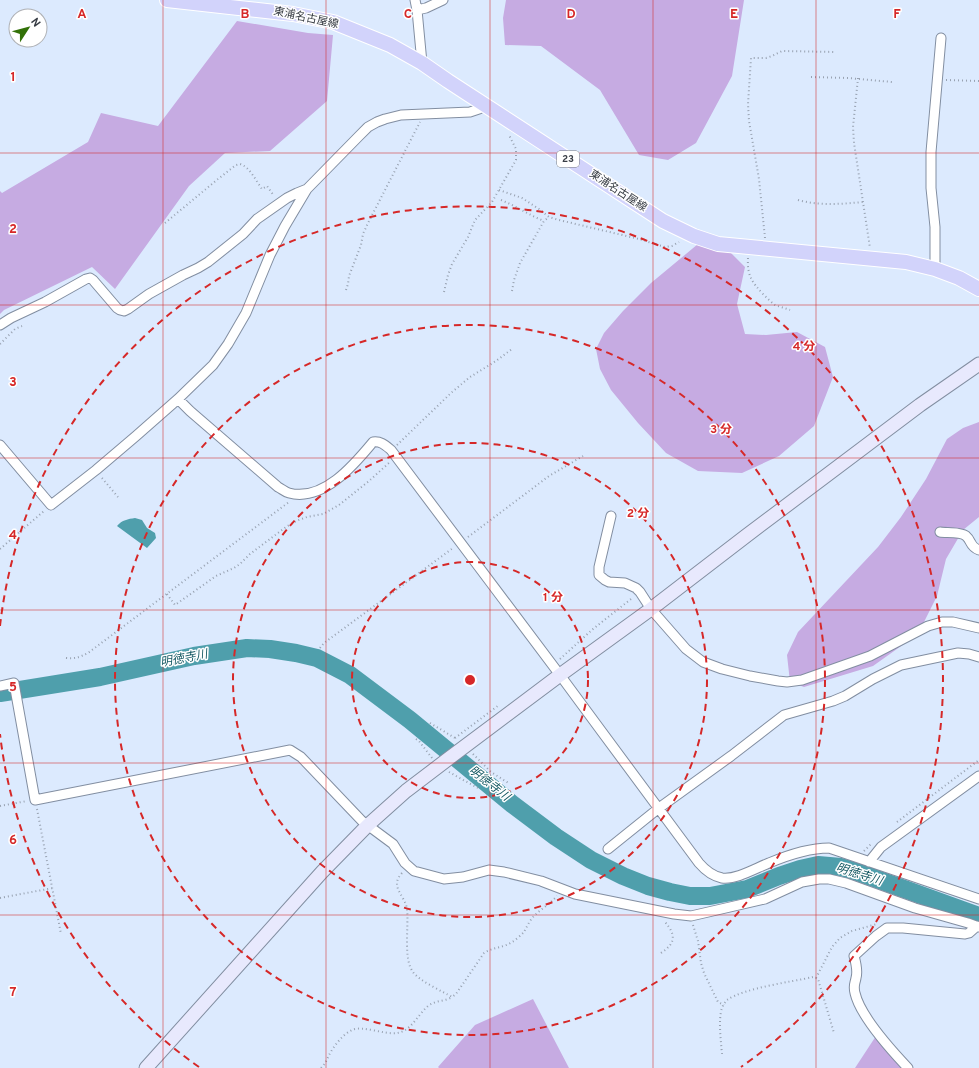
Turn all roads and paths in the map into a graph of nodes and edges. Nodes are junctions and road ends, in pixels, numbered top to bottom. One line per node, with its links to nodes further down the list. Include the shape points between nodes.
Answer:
1 (167, 0): 7 (main road, 東浦名古屋線 / 23, via 280,12 333,22 390,45)
2 (415, 0): 4 (street)
3 (443, 0): 4 (street)
4 (417, 10): 7 (street)
5 (941, 38): 10 (street)
6 (835, 52): 27 (path, via 782,50 766,58 751,58 749,121 758,173)
7 (422, 63): 13 (main road, 東浦名古屋線 / 23)
8 (811, 77): 9 (path)
9 (858, 78): 12 (path); 20 (path, via 853,127)
10 (937, 80): 11 (path); 29 (street, via 931,152)
11 (979, 81)
12 (892, 82)
13 (484, 104): 14 (street, via 470,112); 15 (main road, 東浦名古屋線 / 23)
14 (425, 114): 16 (street, via 400,115 368,127); 30 (path, via 363,234)
15 (501, 116): 17 (path, via 516,149 516,160); 25 (main road, 東浦名古屋線 / 23)
16 (307, 189): 21 (street, via 297,192); 40 (street, via 270,255 246,313 228,344 213,365)
17 (499, 190): 22 (path, via 522,198); 33 (path, via 492,202 475,220 450,270)
18 (501, 200): 23 (path)
19 (798, 200): 20 (path, via 828,205)
20 (863, 202): 28 (path)
21 (279, 204): 24 (path, via 267,186 262,189 245,165 240,164); 35 (street, via 208,262 183,274 124,311 117,308 90,278)
22 (549, 217): 23 (path); 25 (path, via 665,247 678,244)
23 (544, 221): 32 (path, via 520,263)
24 (165, 223)
25 (684, 231): 26 (main road, 東浦名古屋線 / 23, via 718,244)
26 (749, 247): 27 (main road, 東浦名古屋線 / 23); 34 (path, via 748,270 751,280 769,300)
27 (766, 249): 28 (main road, 東浦名古屋線 / 23)
28 (870, 258): 29 (main road, 東浦名古屋線 / 23, via 906,262)
29 (935, 269): 31 (main road, 東浦名古屋線 / 23, via 959,278)
30 (346, 290)
31 (979, 290)
32 (512, 291)
33 (444, 292)
34 (790, 310)
35 (0, 325)
36 (22, 326): 37 (path, via 15,329)
37 (0, 344)
38 (512, 349): 42 (path, via 451,393)
39 (979, 364): 54 (street, via 920,405)
40 (178, 399): 44 (street); 45 (street, via 278,487)
41 (0, 445): 47 (street)
42 (393, 453): 45 (street, via 379,441 373,442 346,472 328,486 317,492); 50 (street); 53 (path, via 369,481 339,505 323,514 296,521 286,527 234,568 216,576 175,605)
43 (583, 456): 50 (path, via 549,476)
44 (96, 470): 46 (path); 47 (street)
45 (293, 494): 53 (path, via 289,502)
46 (118, 497)
47 (51, 504): 51 (path)
48 (611, 516): 54 (street, via 599,575 609,582 636,588)
49 (940, 532): 52 (street, via 962,534)
50 (460, 543): 56 (path); 59 (street)
51 (0, 549)
52 (979, 550)
53 (167, 594): 58 (path, via 88,653 74,659)
54 (651, 609): 55 (street, via 686,649 703,662 750,676 787,682 802,680 870,656 928,626 942,622 968,624); 59 (street)
55 (979, 628)
56 (320, 648)
57 (979, 657): 65 (street, via 958,653 901,665 845,696 784,715)
58 (66, 658)
59 (560, 675): 65 (street); 67 (street, via 406,791)
60 (0, 686): 63 (street, via 14,683)
61 (979, 760): 66 (path)
62 (979, 776): 71 (street, via 881,847)
63 (35, 800): 64 (path); 67 (street, via 290,750 301,757); 73 (path)
64 (0, 806)
65 (659, 808): 69 (street); 70 (street, via 699,863 707,871 722,878 738,876 794,854 822,848 834,849)
66 (895, 824)
67 (368, 825): 72 (street, via 393,844); 88 (street, via 322,872)
68 (872, 843): 70 (path)
69 (608, 849)
70 (857, 858): 71 (street)
71 (869, 862): 76 (street)
72 (408, 866): 74 (street, via 414,871 444,879 489,870 504,872); 84 (path, via 398,877 397,885 407,908 410,968 419,978)
73 (53, 888): 75 (path); 81 (path)
74 (560, 888): 77 (street, via 575,894); 84 (path, via 552,901 533,917 517,938 507,945 489,949 484,953)
75 (0, 898)
76 (979, 900)
77 (658, 911): 78 (street); 82 (path, via 673,933 672,944)
78 (691, 916): 80 (street, via 765,899 802,882 829,879 846,882 915,908); 85 (path, via 704,973 718,1002)
79 (879, 923): 83 (path, via 852,930 840,938 832,947)
80 (978, 926): 90 (street, via 965,934 888,928 854,956 857,969 854,991 857,1001 878,1034)
81 (61, 934)
82 (661, 953)
83 (816, 978): 85 (path, via 743,993 732,997); 86 (path)
84 (452, 997): 89 (path, via 428,1006 403,1032 391,1034 353,1029 334,1047)
85 (724, 1005): 87 (path, via 721,1024)
86 (834, 1033)
87 (722, 1054)
88 (146, 1068)
89 (321, 1068)
90 (908, 1068)

